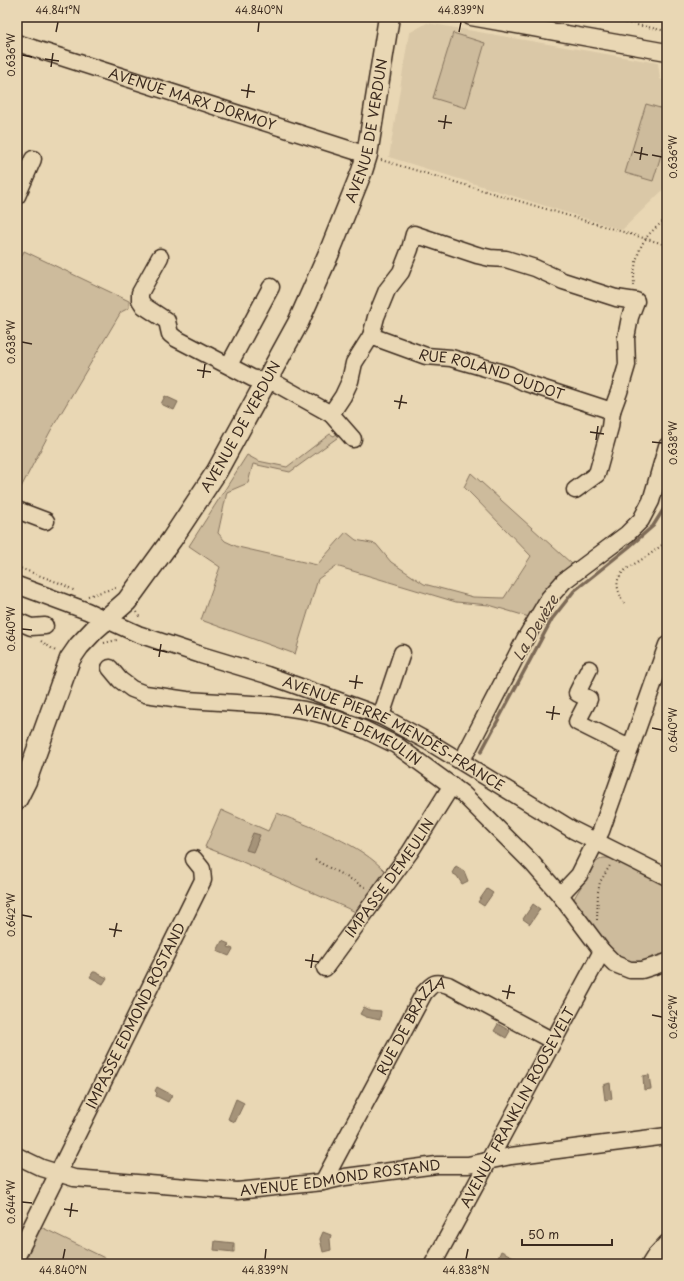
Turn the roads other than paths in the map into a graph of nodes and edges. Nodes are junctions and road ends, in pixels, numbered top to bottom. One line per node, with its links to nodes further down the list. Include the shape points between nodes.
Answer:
1 (389, 17): 5 (main road, AVENUE DE VERDUN)
2 (471, 17): 4 (street)
3 (17, 43): 5 (street, AVENUE MARX DORMOY)
4 (667, 52)
5 (373, 157): 12 (main road, AVENUE DE VERDUN, via 362,171 298,323)
6 (33, 159): 7 (street)
7 (17, 196)
8 (160, 256): 11 (street, via 140,293 140,300 144,306 167,321 170,334 175,338)
9 (271, 287): 11 (street)
10 (371, 336): 13 (street, RUE ROLAND OUDOT, via 426,356 451,358 510,375 526,383); 13 (street, via 387,290 401,272 414,234 478,255 506,259 535,268 563,281 616,298 636,301 626,338 626,365); 14 (street, via 354,363 350,381)
11 (228, 365): 12 (street, via 252,378)
12 (268, 381): 14 (street); 21 (main road, AVENUE DE VERDUN, via 217,471 172,540 131,596)
13 (612, 411): 17 (street, via 597,474)
14 (331, 414): 15 (street)
15 (353, 439)
16 (667, 446): 28 (street, via 651,501 641,520 627,534 564,581 549,598)
17 (575, 490)
18 (17, 510): 19 (street)
19 (46, 521)
20 (17, 585): 21 (street, AVENUE PIERRE MENDÈS-FRANCE)
21 (106, 619): 26 (street, AVENUE PIERRE MENDÈS-FRANCE, via 138,634 267,675); 30 (main road, AVENUE DE VERDUN, via 79,646 70,659 26,781)
22 (667, 645): 27 (street)
23 (402, 653): 26 (street)
24 (110, 668): 29 (street, AVENUE DEMEULIN, via 132,689 146,694 187,700 271,705 328,716 396,745)
25 (589, 669): 27 (street, via 577,693 589,699 577,722)
26 (381, 716): 31 (street, AVENUE PIERRE MENDÈS-FRANCE)
27 (631, 747): 31 (street)
28 (467, 751)
29 (452, 785): 34 (street, AVENUE DEMEULIN, via 527,858); 37 (street, IMPASSE DEMEULIN, via 410,852)
30 (17, 799)
31 (596, 842): 33 (street, AVENUE PIERRE MENDÈS-FRANCE); 34 (street, via 579,875)
32 (194, 860): 42 (street, IMPASSE EDMOND ROSTAND, via 202,869 203,880)
33 (667, 877)
34 (560, 895): 35 (street, AVENUE DEMEULIN)
35 (602, 951): 36 (street, AVENUE DEMEULIN, via 616,964 630,970 642,970); 38 (street, AVENUE FRANKLIN ROOSEVELT)
36 (667, 962)
37 (325, 968)
38 (553, 1041): 41 (street, AVENUE FRANKLIN ROOSEVELT); 43 (street, RUE DE BRAZZA, via 448,985 439,982 432,985 424,993)
39 (667, 1136): 41 (street, AVENUE EDMOND ROSTAND)
40 (17, 1156): 42 (street, AVENUE EDMOND ROSTAND)
41 (489, 1161): 43 (street, AVENUE EDMOND ROSTAND, via 468,1165 437,1165); 46 (street, AVENUE FRANKLIN ROOSEVELT)
42 (58, 1173): 43 (street, AVENUE EDMOND ROSTAND, via 74,1178 237,1191); 45 (street, IMPASSE EDMOND ROSTAND)
43 (323, 1182)
44 (667, 1243): 47 (street)
45 (17, 1256)
46 (433, 1264)
47 (650, 1264)

